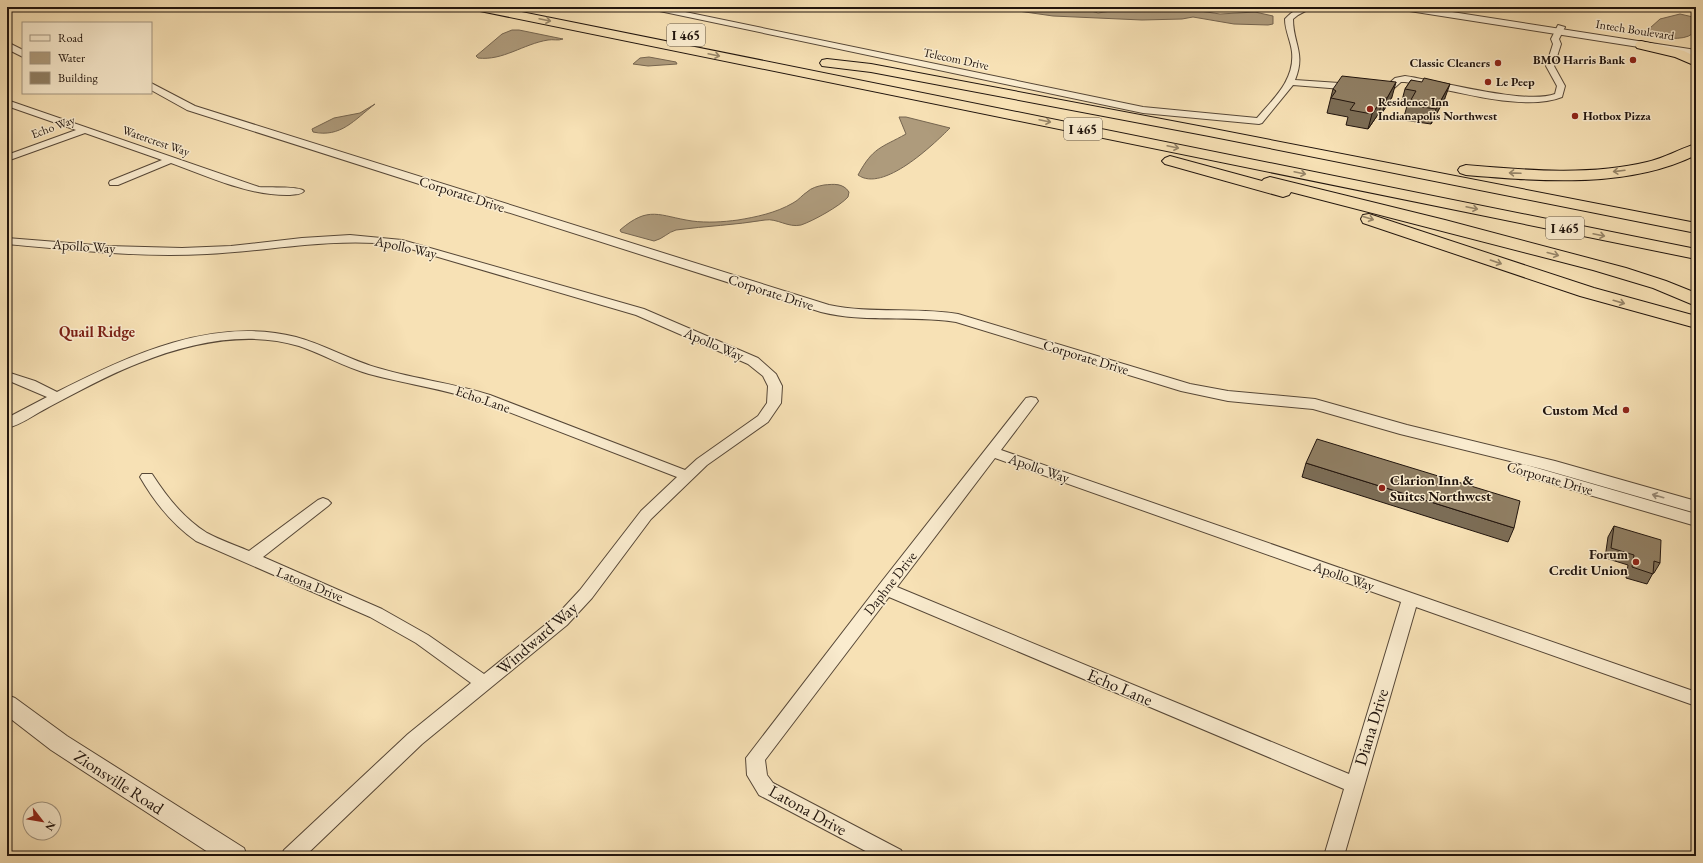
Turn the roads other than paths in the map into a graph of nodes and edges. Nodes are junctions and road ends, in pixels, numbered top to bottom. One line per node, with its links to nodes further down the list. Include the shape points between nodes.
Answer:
1 (480, 7): 14 (highway, I 465, one-way to 14)
2 (650, 7): 16 (street, Telecom Drive, via 1143,110 1259,121)
3 (1309, 7): 16 (street, via 1295,13 1289,19 1297,58 1297,68)
4 (1372, 7): 5 (street)
5 (1383, 7)
6 (1403, 7): 8 (street, Intech Boulevard)
7 (1435, 7): 8 (street, Intech Boulevard)
8 (1559, 29): 9 (street, Intech Boulevard); 11 (street, Intech Boulevard); 16 (street, via 1550,66 1561,86 1557,97 1549,100 1524,100 1405,79 1398,80 1389,88 1379,90)
9 (1641, 45): 12 (street, Intech Boulevard); 15 (highway, via 1679,54)
10 (7, 46): 13 (street)
11 (1696, 49)
12 (1696, 53)
13 (22, 54)
14 (732, 58): 25 (highway, via 782,72); 32 (highway, I 465, one-way to 32)
15 (1696, 62)
16 (1291, 82)
17 (152, 87): 42 (street, Corporate Drive, via 191,108 826,309 866,316 930,314 954,317 1199,391 1228,396 1295,400)
18 (7, 102): 19 (street, Watercrest Way)
19 (84, 130): 23 (street, Echo Way); 24 (street, Watercrest Way)
20 (1209, 132): 26 (highway, one-way to 20, via 1572,174 1488,172 1415,165); 29 (highway); 30 (highway, I 465, via 871,68 820,62)
21 (1696, 138): 26 (highway, via 1676,154)
22 (1696, 149): 26 (highway, via 1674,161)
23 (7, 158)
24 (171, 160): 27 (street); 28 (street, Watercrest Way, via 258,190)
25 (1170, 161): 33 (highway, one-way to 33, via 1359,202); 36 (highway, one-way to 36, via 1370,219 1594,295)
26 (1642, 168)
27 (114, 183)
28 (299, 192)
29 (1696, 228)
30 (1696, 239)
31 (7, 241): 38 (street, Apollo Way, via 179,252 342,239 398,242 640,312 753,361 769,374)
32 (1696, 254)
33 (1580, 261): 34 (highway); 35 (highway, via 1660,285)
34 (1696, 285)
35 (1696, 300)
36 (1694, 321)
37 (7, 376): 39 (street)
38 (775, 386): 44 (street, Windward Way, via 774,403 763,419 713,454)
39 (58, 397): 41 (street, Echo Lane); 44 (street, Echo Lane, via 122,364 178,344 230,336 274,337 303,344 372,371 453,388 485,398)
40 (1031, 401): 43 (street, Daphne Drive)
41 (7, 424)
42 (1406, 430): 47 (street, Corporate Drive, one-way to 42, via 1504,452); 48 (street, Corporate Drive, via 1419,439)
43 (993, 452): 50 (street, Daphne Drive); 51 (street, Apollo Way)
44 (688, 476): 52 (street, Windward Way, via 637,525 586,594 561,621)
45 (147, 477): 49 (street, Latona Drive, via 163,504 183,524 211,542)
46 (323, 503): 49 (street)
47 (1696, 507)
48 (1696, 520)
49 (250, 559): 52 (street, Latona Drive, via 376,613 422,639)
50 (885, 589): 55 (street, Daphne Drive, via 758,753); 56 (street, Echo Lane)
51 (1410, 599): 53 (street, Apollo Way); 56 (street, Diana Drive)
52 (484, 683): 58 (street, Windward Way, via 415,739)
53 (1696, 699)
54 (7, 704): 57 (street, Zionsville Road, via 58,743)
55 (755, 767): 59 (street, Latona Drive, via 760,783 772,792)
56 (1354, 785): 60 (street, Diana Drive)
57 (235, 856)
58 (291, 856)
59 (894, 856)
60 (1334, 856)

